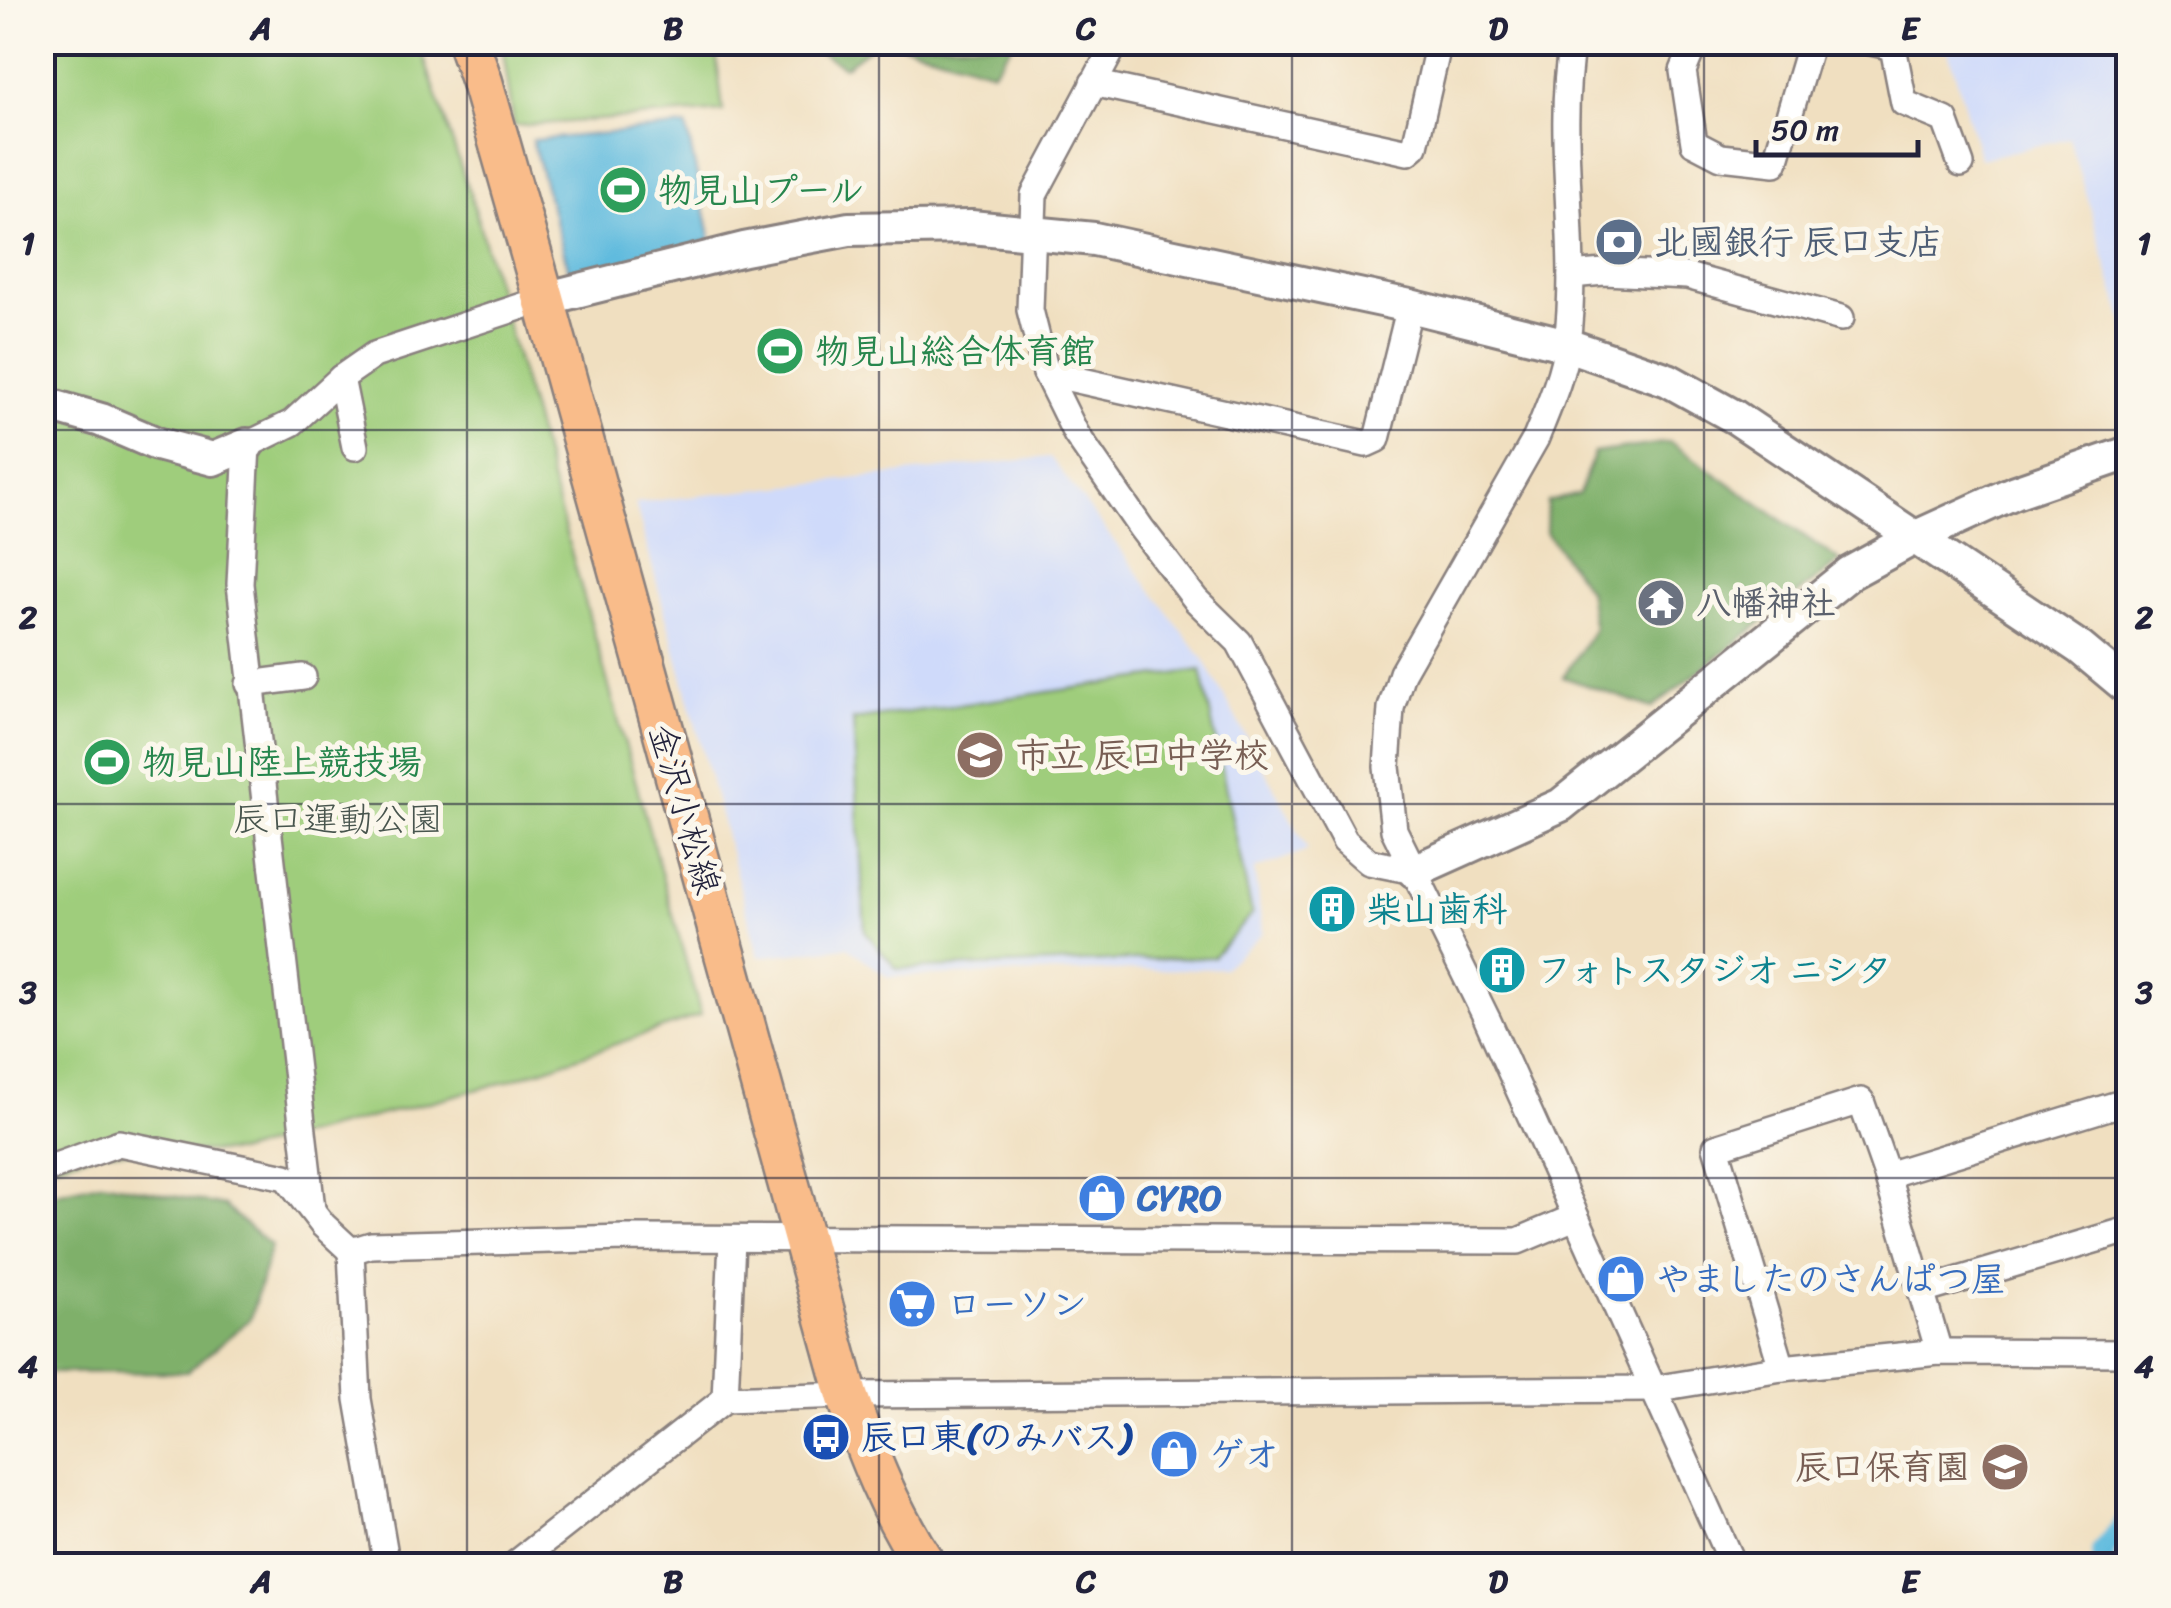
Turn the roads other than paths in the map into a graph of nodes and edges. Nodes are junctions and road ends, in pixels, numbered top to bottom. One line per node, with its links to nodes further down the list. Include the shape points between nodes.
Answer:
1 (468, 42): 12 (main road, 金沢小松線)
2 (1116, 42): 8 (street)
3 (1439, 42): 8 (street, via 1415,146 1408,152)
4 (1695, 42): 5 (street, via 1683,72 1694,144 1721,158 1775,163)
5 (1811, 42)
6 (1871, 42): 9 (street, via 1892,47 1904,103 1945,120)
7 (1569, 43): 11 (street, via 1564,94)
8 (1094, 83): 10 (street, via 1034,195)
9 (1962, 164)
10 (1030, 231): 12 (street, via 849,229); 13 (street); 16 (street, via 1030,310)
11 (1571, 275): 14 (street, via 1687,276); 15 (street)
12 (544, 299): 17 (street, via 374,355); 34 (main road, 金沢小松線)
13 (1410, 306): 15 (street); 16 (street, via 1378,438 1366,444)
14 (1840, 318)
15 (1567, 345): 22 (street, via 1668,380 1735,417); 26 (street, via 1536,438 1402,674 1390,708 1394,830)
16 (1046, 374): 26 (street, via 1076,434 1142,528 1196,600 1239,642 1346,841 1369,862)
17 (341, 378): 19 (street, via 292,423); 20 (street)
18 (42, 403): 19 (street, via 213,459)
19 (248, 445): 24 (street, via 240,584)
20 (355, 447)
21 (2128, 453): 22 (street, via 2015,492)
22 (1914, 538): 25 (street, via 2080,648); 26 (street, via 1850,573 1561,805)
23 (303, 677): 24 (street)
24 (250, 684): 30 (street)
25 (2128, 688)
26 (1414, 872): 31 (street)
27 (2128, 1101): 29 (street)
28 (42, 1170): 30 (street, via 119,1144 286,1177)
29 (1887, 1175): 36 (street); 39 (street, via 1861,1100 1716,1148)
30 (312, 1208): 35 (street)
31 (1575, 1217): 34 (street, via 1518,1241); 40 (street)
32 (2128, 1230): 36 (street)
33 (732, 1240): 34 (street); 35 (street, via 606,1238); 42 (street)
34 (805, 1240): 41 (main road, 金沢小松線)
35 (351, 1251): 43 (street, via 358,1399)
36 (1922, 1290): 37 (street)
37 (1938, 1352): 38 (street); 39 (street)
38 (2128, 1354)
39 (1782, 1368): 40 (street)
40 (1653, 1389): 41 (street); 46 (street)
41 (848, 1395): 42 (street); 45 (main road, 金沢小松線, via 872,1468)
42 (725, 1399): 44 (street)
43 (387, 1566)
44 (514, 1566)
45 (926, 1566)
46 (1733, 1566)

